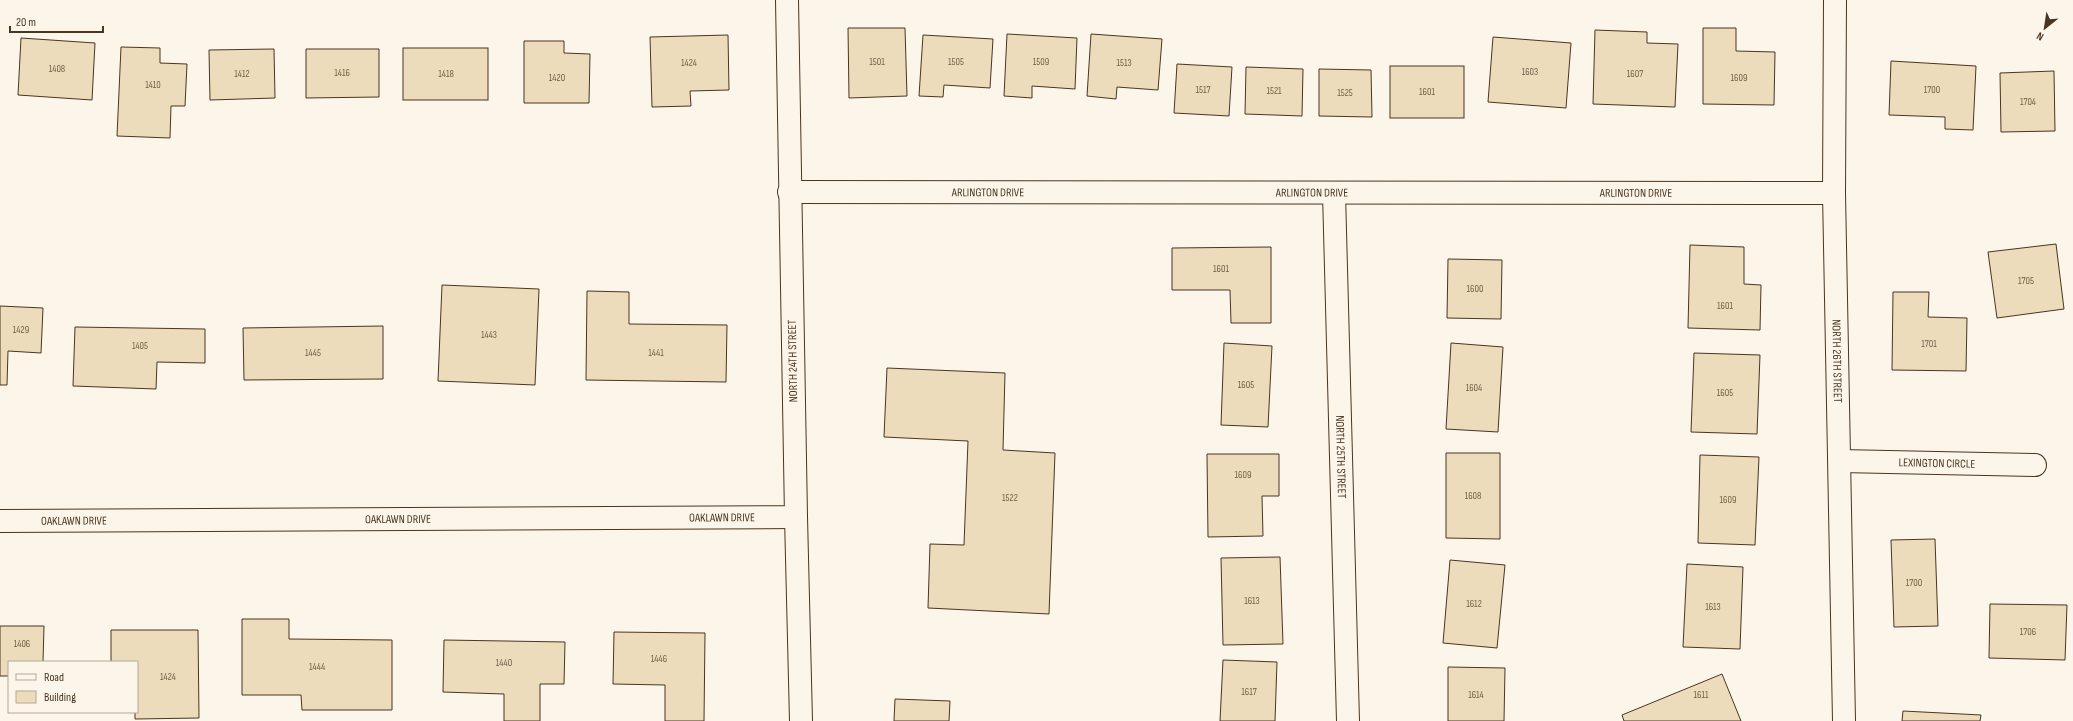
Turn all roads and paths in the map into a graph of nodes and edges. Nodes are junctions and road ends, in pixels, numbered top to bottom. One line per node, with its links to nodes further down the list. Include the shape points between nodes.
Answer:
1 (787, 0): 3 (street, NORTH 24TH STREET)
2 (1835, 0): 5 (street, NORTH 26TH STREET)
3 (789, 192): 4 (street, ARLINGTON DRIVE); 8 (street, NORTH 24TH STREET)
4 (1334, 193): 5 (street, ARLINGTON DRIVE); 11 (street, NORTH 25TH STREET)
5 (1834, 193): 6 (street, NORTH 26TH STREET)
6 (1840, 461): 7 (street, LEXINGTON CIRCLE); 12 (street, NORTH 26TH STREET)
7 (2035, 465)
8 (796, 517): 9 (street, OAKLAWN DRIVE); 10 (street, NORTH 24TH STREET)
9 (0, 521)
10 (801, 721)
11 (1348, 721)
12 (1844, 721)

